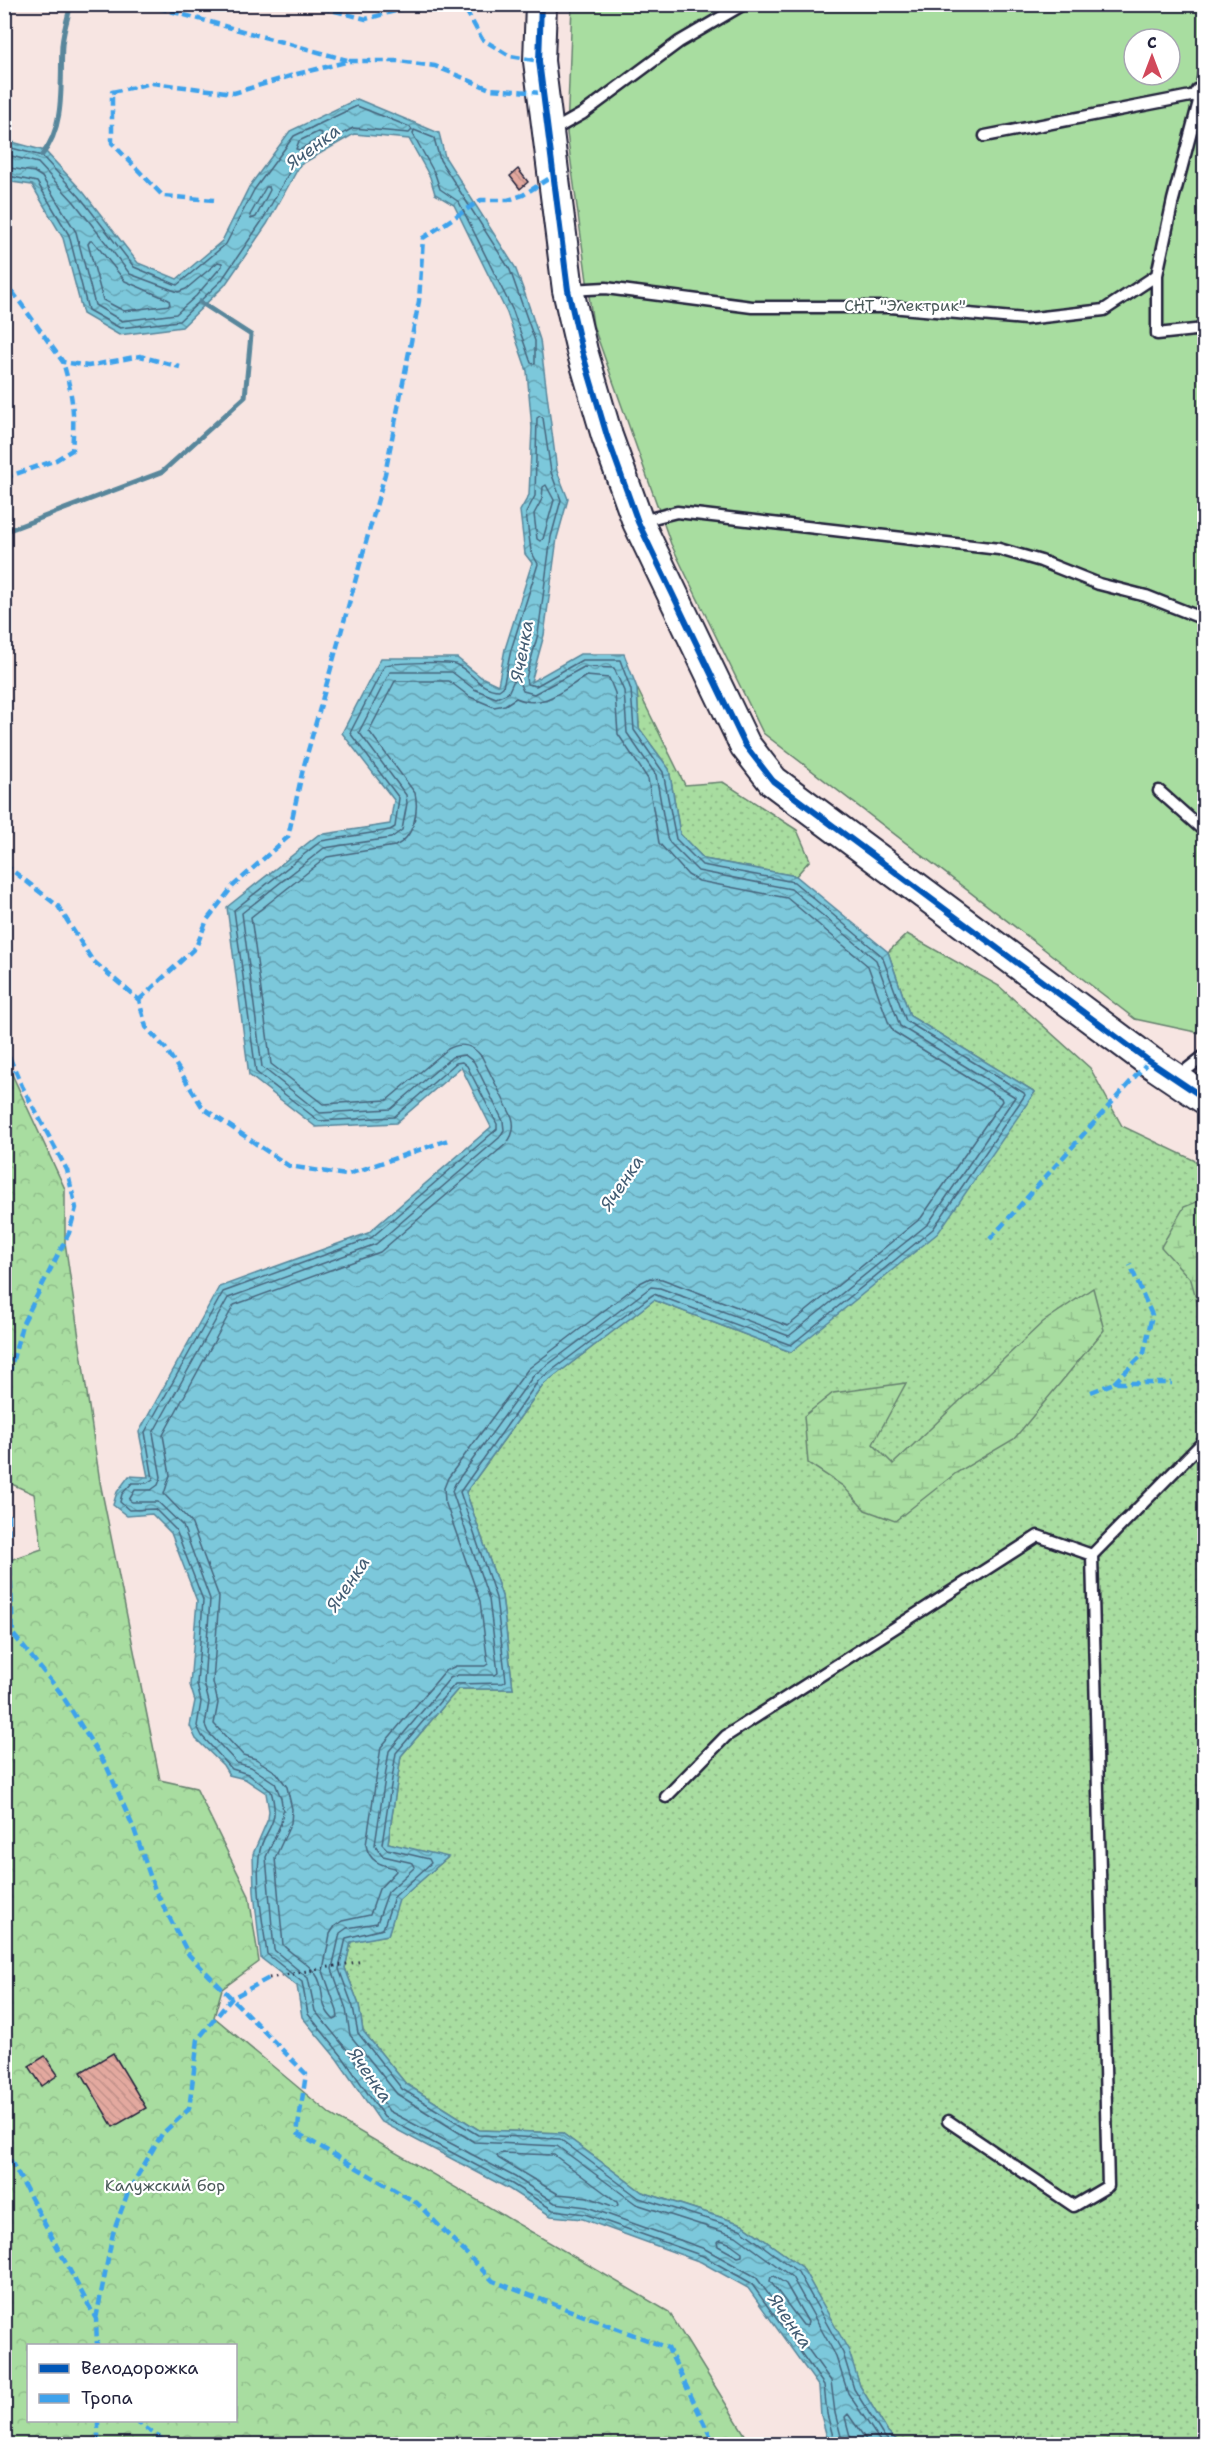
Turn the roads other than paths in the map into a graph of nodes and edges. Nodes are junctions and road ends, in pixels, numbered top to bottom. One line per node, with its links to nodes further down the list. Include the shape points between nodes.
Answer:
1 (541, 4): 5 (street, via 539,62)
2 (744, 4): 5 (lane, via 680,42 582,114)
3 (1204, 73): 4 (lane)
4 (1203, 94): 6 (lane); 7 (lane)
5 (547, 134): 8 (street)
6 (985, 136)
7 (1157, 275): 8 (lane, via 1104,310 1024,319 890,308 752,307 606,288); 9 (lane, via 1157,334)
8 (568, 290): 10 (street, via 607,436)
9 (1204, 329)
10 (638, 522): 11 (lane, via 677,512 999,549 1146,596); 15 (street, via 745,745 773,781)
11 (1204, 619)
12 (1159, 791): 13 (lane)
13 (1204, 831)
14 (1204, 1056): 15 (lane)
15 (1176, 1079): 16 (street)
16 (1204, 1098)
17 (1204, 1441): 18 (lane)
18 (1092, 1555): 19 (lane, via 1038,1536 726,1736); 20 (lane, via 1108,2186 1074,2206)
19 (666, 1797)
20 (948, 2121)

